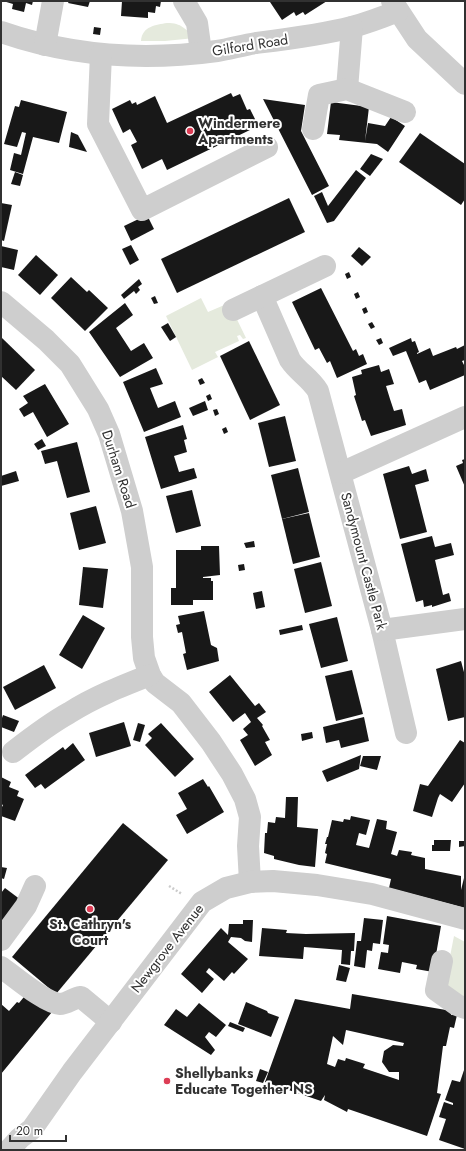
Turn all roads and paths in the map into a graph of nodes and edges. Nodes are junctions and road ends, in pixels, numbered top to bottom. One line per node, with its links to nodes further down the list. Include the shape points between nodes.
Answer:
1 (53, 1): 6 (street)
2 (184, 1): 7 (street, via 197,23)
3 (395, 6): 4 (street, Gilford Road); 9 (street, Gilford Road, via 417,39)
4 (352, 27): 7 (street, Gilford Road); 10 (street)
5 (1, 34): 6 (street, Gilford Road)
6 (45, 45): 8 (street, Gilford Road)
7 (201, 52): 8 (street, Gilford Road, via 160,56)
8 (101, 54): 13 (street, via 98,124 142,210)
9 (465, 84)
10 (347, 89): 11 (street); 12 (street, via 318,95)
11 (405, 112)
12 (312, 129)
13 (268, 147)
14 (325, 266): 15 (street)
15 (262, 296): 17 (street); 19 (street, Sandymount Castle Park, via 295,368 312,381 318,391)
16 (1, 302): 22 (street, Durham Road, via 70,364 98,409 109,434 132,511 142,567 142,637 144,658)
17 (233, 310)
18 (465, 417): 19 (street)
19 (341, 472): 21 (street, Sandymount Castle Park)
20 (465, 618): 21 (street)
21 (382, 630): 23 (street, Sandymount Castle Park)
22 (150, 675): 24 (street, via 115,688 70,712); 25 (street, Durham Road, via 194,718 245,799 250,818)
23 (406, 733)
24 (13, 752)
25 (250, 882): 27 (street, Newgrove Avenue, via 273,881 317,885 372,894); 32 (street, Newgrove Avenue, via 226,888 202,902)
26 (35, 886): 28 (street, via 26,906)
27 (465, 919)
28 (1, 940)
29 (442, 961): 31 (street, via 436,990)
30 (1, 967): 32 (street, via 46,999 60,1004 81,998)
31 (465, 1008)
32 (111, 1022): 33 (street, Newgrove Avenue, via 32,1129)
33 (9, 1150)

